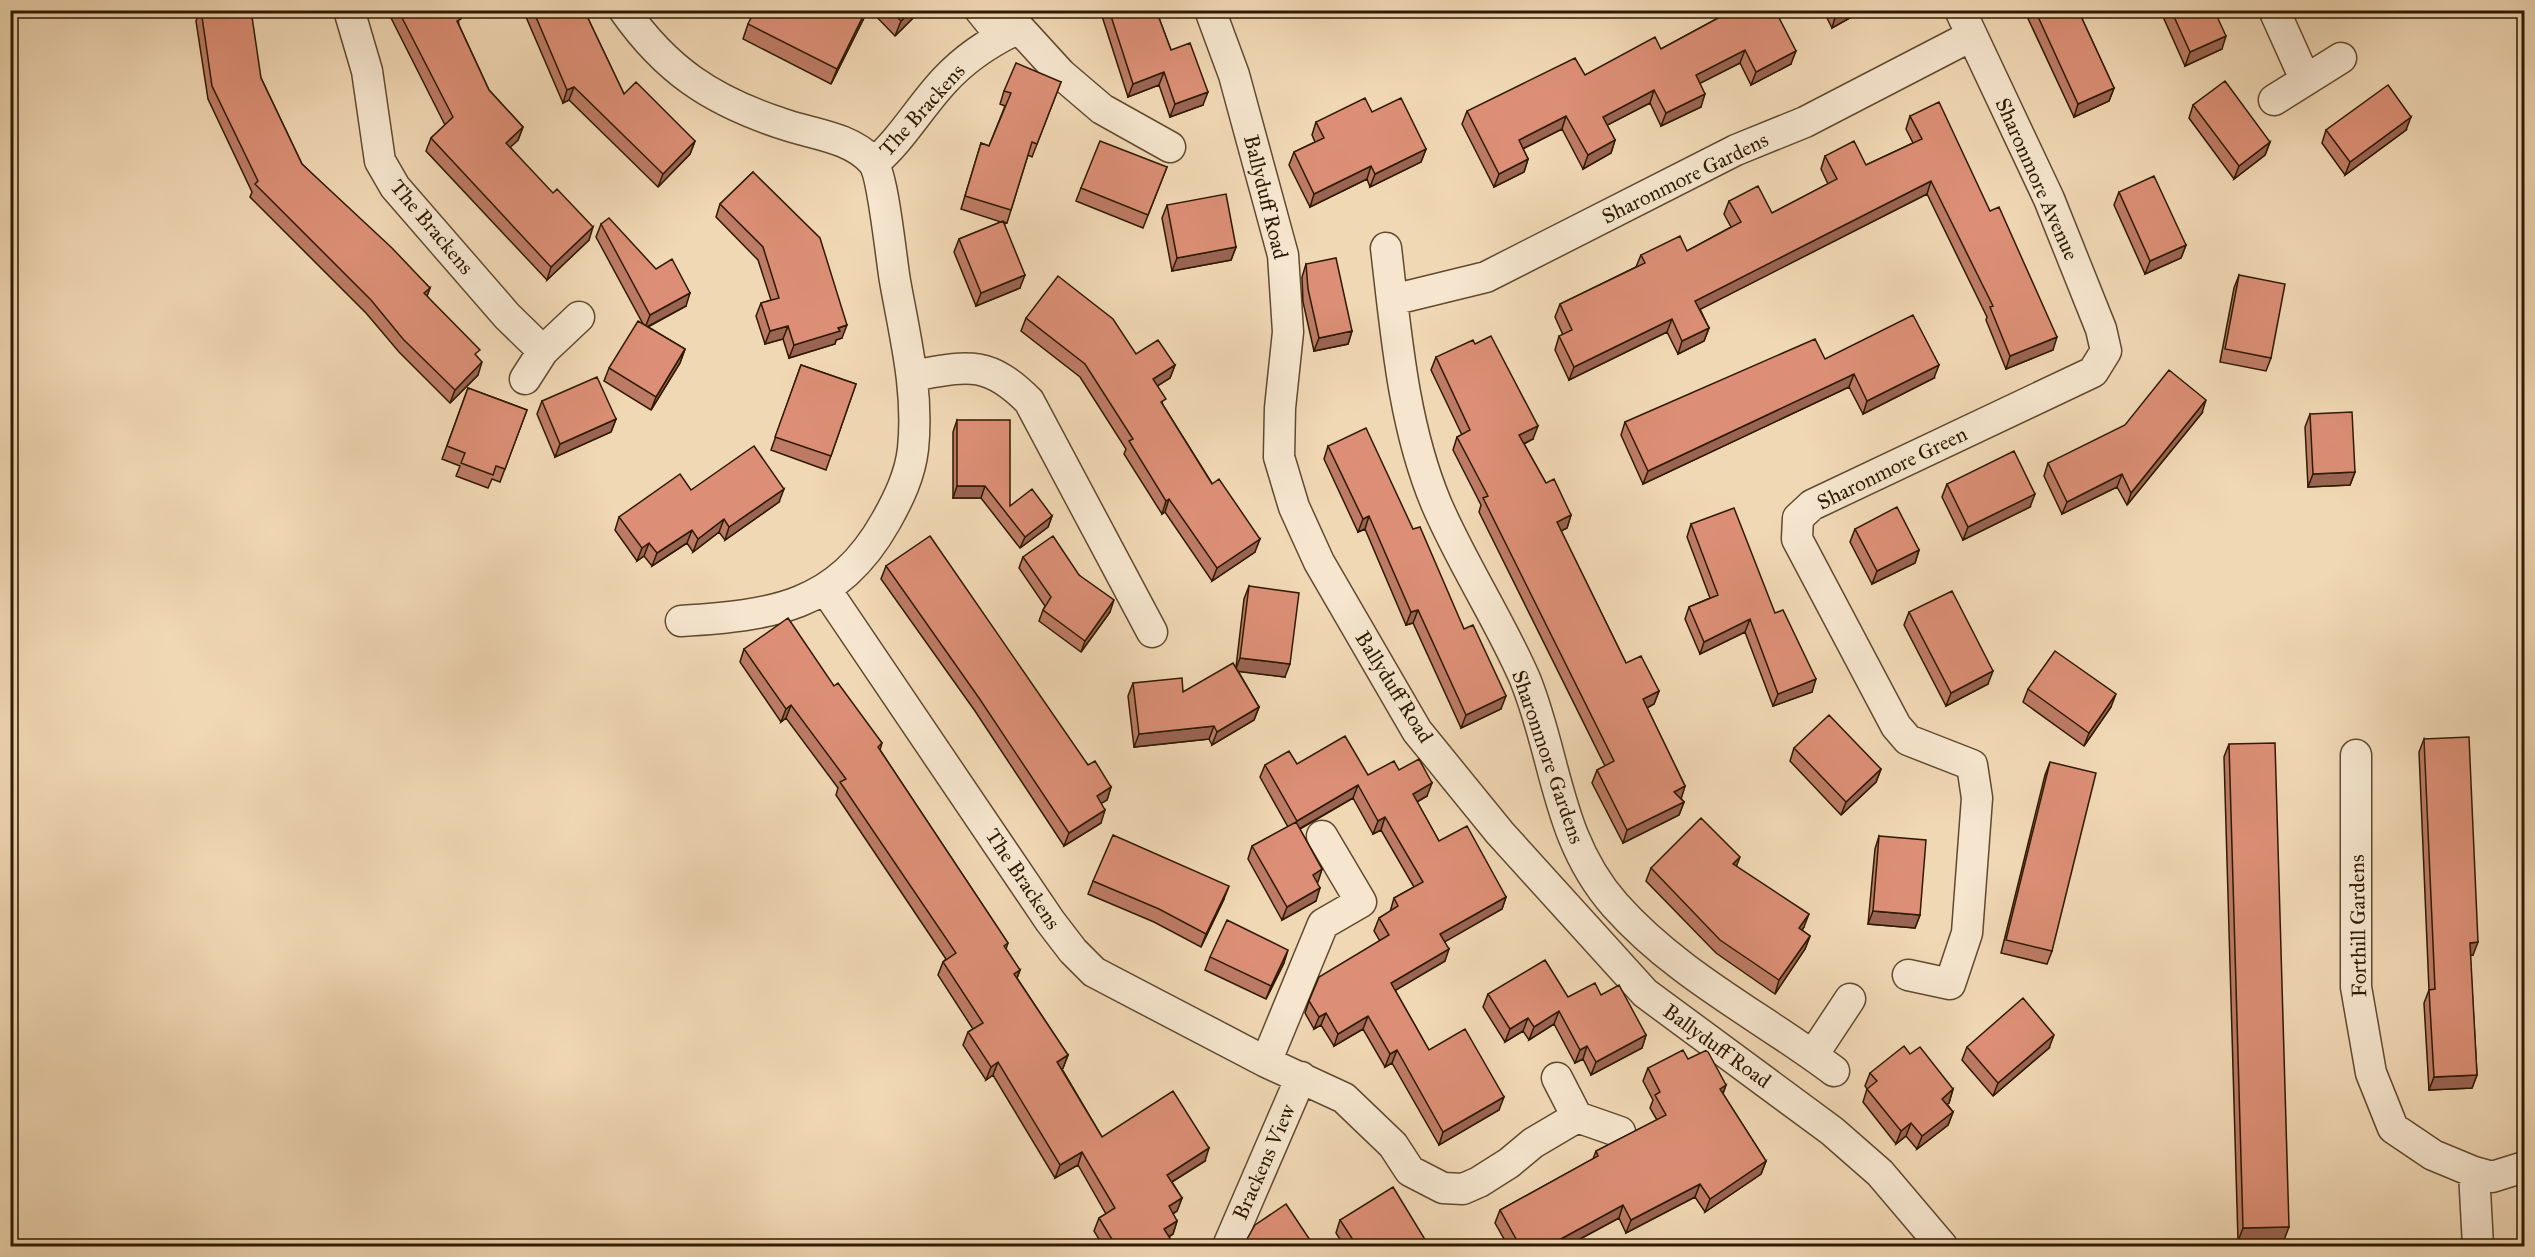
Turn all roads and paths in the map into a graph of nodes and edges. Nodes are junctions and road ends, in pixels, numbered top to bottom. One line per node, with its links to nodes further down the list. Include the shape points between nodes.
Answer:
1 (349, 10): 16 (street, The Brackens, via 367,71 380,161 395,187 507,316)
2 (624, 10): 12 (street, The Brackens, via 641,34 684,76 729,105 842,141)
3 (980, 10): 7 (street)
4 (1210, 10): 35 (street, Ballyduff Road, via 1234,75 1283,255 1288,332 1280,408 1282,467 1294,507 1320,562 1417,731 1500,833 1645,993 1840,1138 1880,1173)
5 (2274, 10): 9 (street)
6 (1966, 23): 14 (street, Sharonmore Gardens, via 1805,122 1736,150 1486,277); 17 (street, Sharonmore Avenue, via 2049,199 2101,329)
7 (1000, 36): 11 (street, via 1019,28 1061,74 1102,109); 12 (street, The Brackens, via 944,81 894,146)
8 (2341, 58): 9 (street)
9 (2305, 79): 10 (street)
10 (2274, 100)
11 (1170, 147)
12 (874, 163): 18 (street, The Brackens, via 882,181 884,216)
13 (1386, 248): 14 (street, Sharonmore Gardens)
14 (1392, 300): 26 (street, Sharonmore Gardens, via 1418,450 1437,504 1525,679 1568,827 1582,856 1616,906 1671,959 1824,1063)
15 (579, 317): 16 (street)
16 (543, 351): 19 (street)
17 (2106, 351): 25 (street, Sharonmore Green, via 2093,372 1812,505 1798,518 1797,538 1896,726 1908,740 1971,765 1977,798 1967,933 1950,984)
18 (912, 376): 20 (street, The Brackens, via 913,450 903,491 878,535 851,568); 22 (street, via 954,368 982,368 1007,380 1029,401)
19 (525, 379)
20 (826, 590): 21 (street, The Brackens, via 790,606 748,617); 27 (street, The Brackens, via 1073,951 1095,972)
21 (681, 621)
22 (1152, 632)
23 (2356, 755): 33 (street, Forthill Gardens, via 2356,987 2371,1073 2393,1128 2433,1155)
24 (1322, 836): 27 (street, via 1361,902 1323,924)
25 (1908, 975)
26 (1850, 999)
27 (1266, 1062): 28 (street, The Brackens)
28 (1301, 1077): 30 (street, The Brackens, via 1344,1098 1393,1145 1410,1171 1443,1188 1463,1189 1479,1182); 34 (street, Brackens View)
29 (1557, 1078): 30 (street)
30 (1577, 1117): 31 (street)
31 (1620, 1132)
32 (2524, 1167): 33 (street, Forthill Gardens, via 2492,1177)
33 (2474, 1172): 36 (street)
34 (1228, 1246)
35 (1942, 1246)
36 (2478, 1246)

